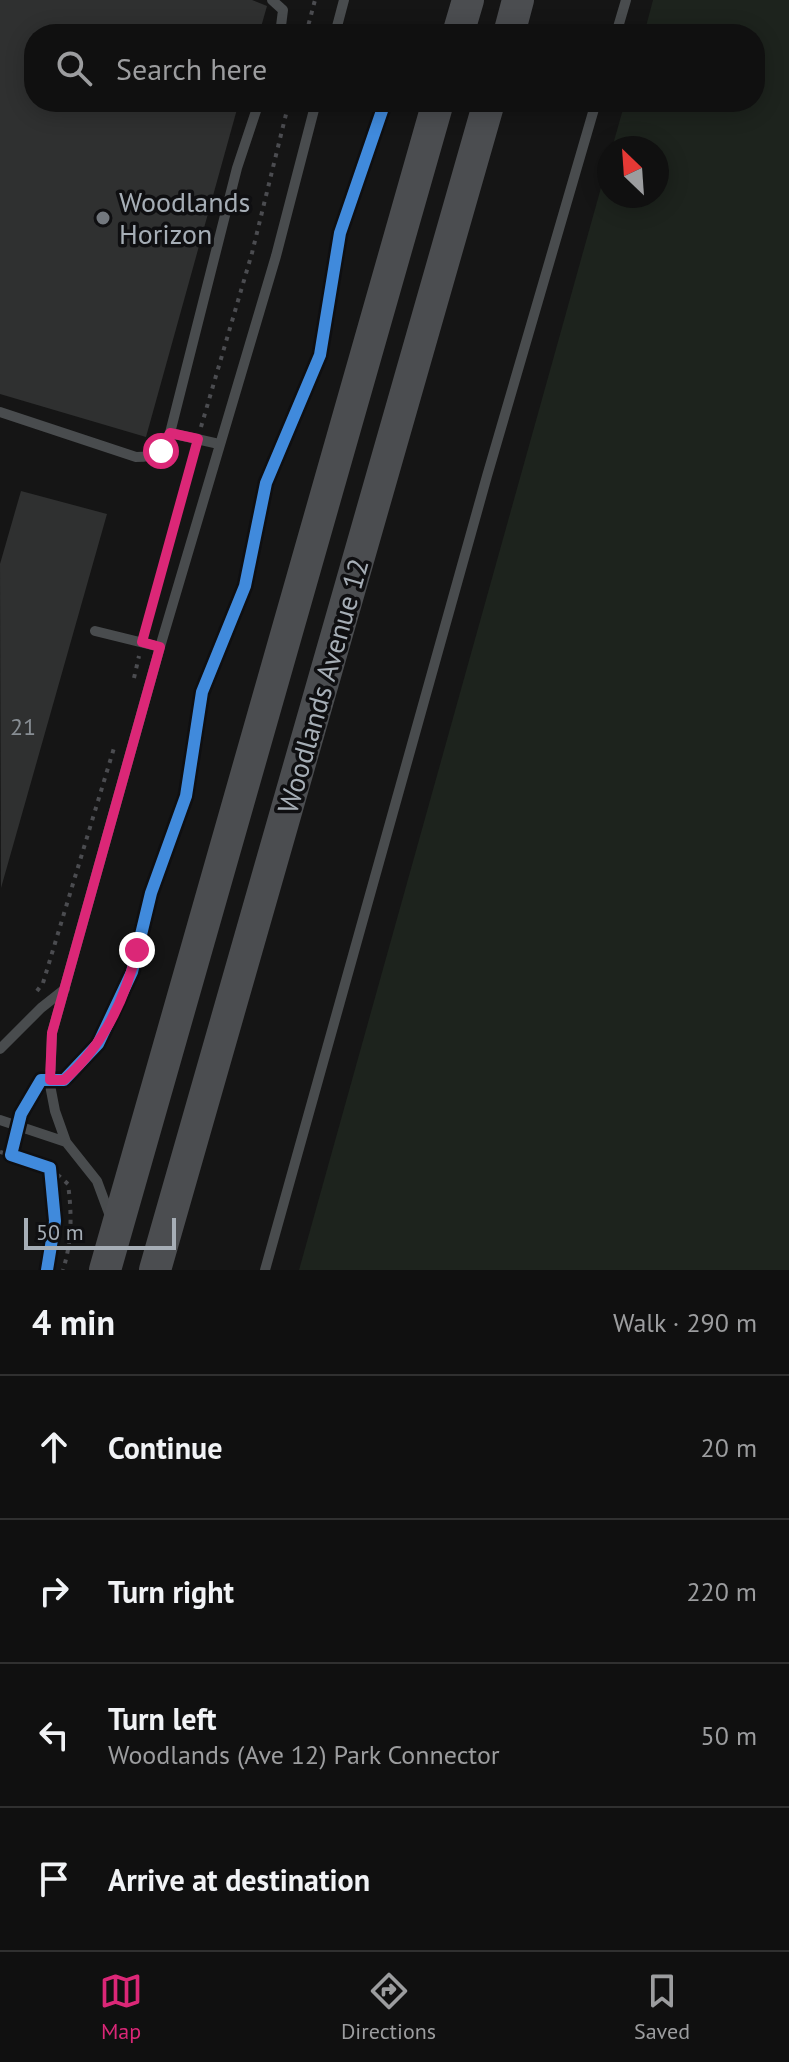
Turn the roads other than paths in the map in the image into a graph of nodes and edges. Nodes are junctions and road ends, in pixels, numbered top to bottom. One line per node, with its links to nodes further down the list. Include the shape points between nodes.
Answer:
1 (272, 0): 6 (lane, via 283,10)
2 (344, 0): 7 (lane)
3 (468, 0): 8 (main road)
4 (518, 0): 9 (main road)
5 (626, 0): 10 (lane)
6 (281, 24)
7 (338, 24)
8 (461, 24)
9 (512, 24)
10 (619, 24)
11 (256, 112): 17 (lane)
12 (313, 112): 18 (lane)
13 (435, 112): 25 (main road, Woodlands Avenue 12)
14 (486, 112): 26 (main road, Woodlands Avenue 12)
15 (593, 112): 27 (lane)
16 (0, 412): 17 (lane, via 136,457 161,451)
17 (170, 433): 18 (lane)
18 (219, 444): 20 (lane)
19 (95, 631): 20 (lane)
20 (160, 647): 21 (lane)
21 (65, 989): 22 (lane); 24 (lane, via 52,1033 50,1085)
22 (0, 1049)
23 (0, 1120): 24 (lane)
24 (66, 1142): 25 (lane, via 97,1181 110,1216)
25 (110, 1256)
26 (155, 1270)
27 (265, 1270)

